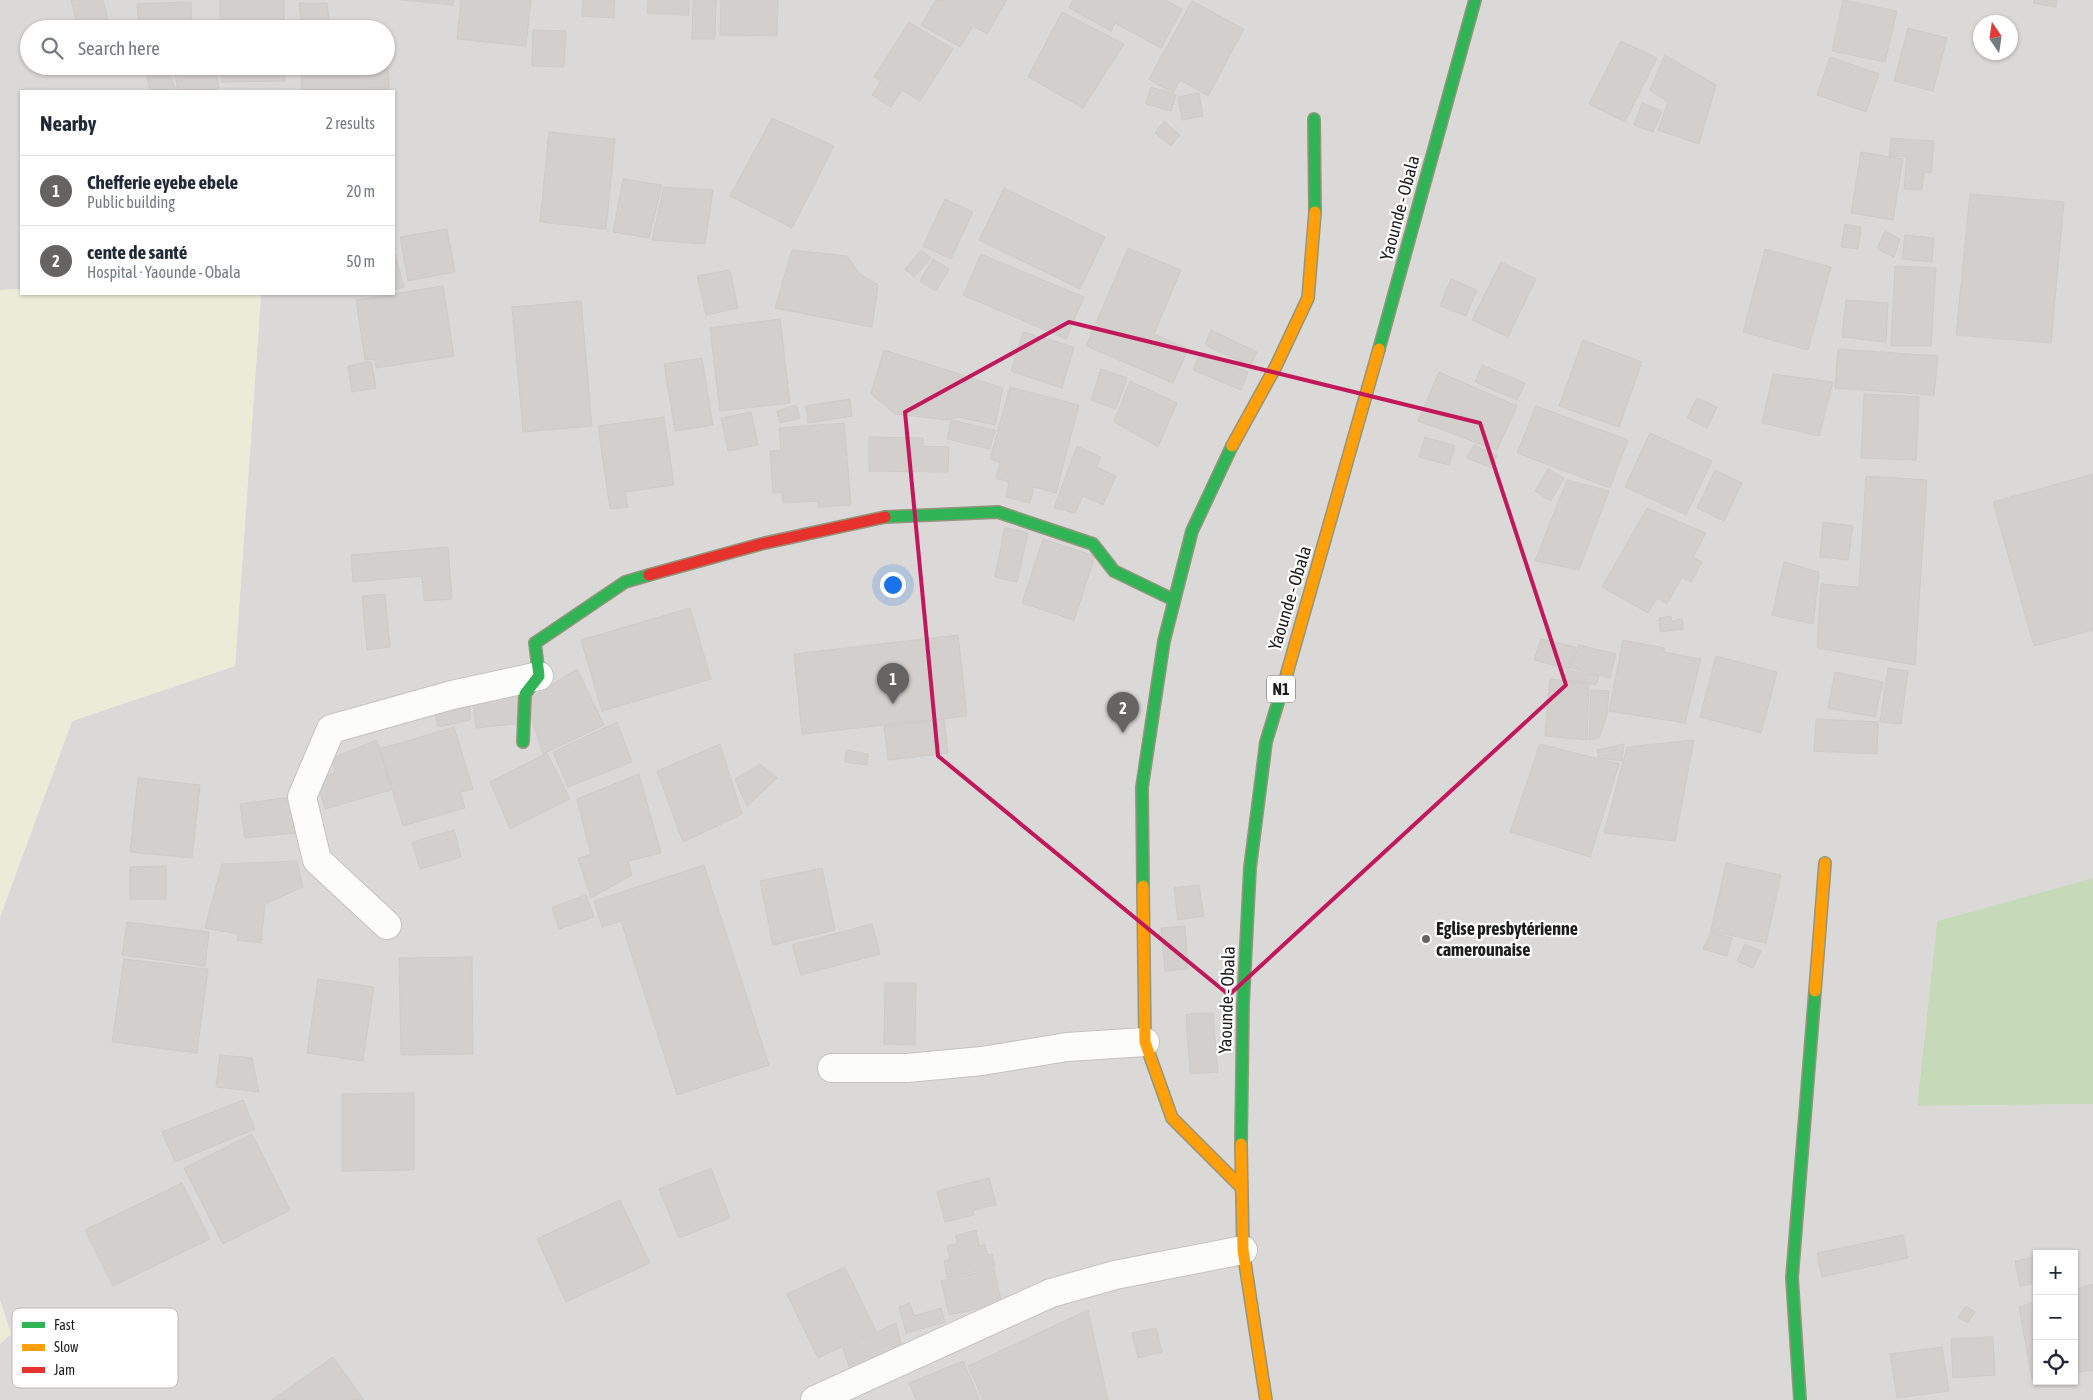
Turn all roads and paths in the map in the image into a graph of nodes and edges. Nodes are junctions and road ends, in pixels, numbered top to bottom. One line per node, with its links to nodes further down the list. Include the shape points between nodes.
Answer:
1 (1475, 0): 10 (main road, Yaounde - Obala / N1, via 1332,519 1266,742 1250,868 1243,1004)
2 (1314, 120): 3 (main road, via 1315,222 1308,298 1276,368 1229,450 1192,531)
3 (1174, 600): 4 (main road, via 1114,571 1093,544 998,512 890,516 761,544 626,582 535,643); 8 (main road, via 1164,641 1142,787)
4 (539, 676): 5 (main road, via 525,694); 7 (street, via 452,695 331,729 302,797 317,860)
5 (522, 742)
6 (1826, 863): 14 (main road, via 1792,1278)
7 (387, 925)
8 (1145, 1042): 9 (street, via 1067,1047 982,1061 907,1068); 10 (main road, via 1172,1118)
9 (832, 1068)
10 (1241, 1187): 11 (main road, Yaounde - Obala / N1)
11 (1243, 1250): 12 (street, via 1115,1275 1051,1294); 13 (main road, Yaounde - Obala / N1)
12 (815, 1400)
13 (1266, 1400)
14 (1800, 1400)

